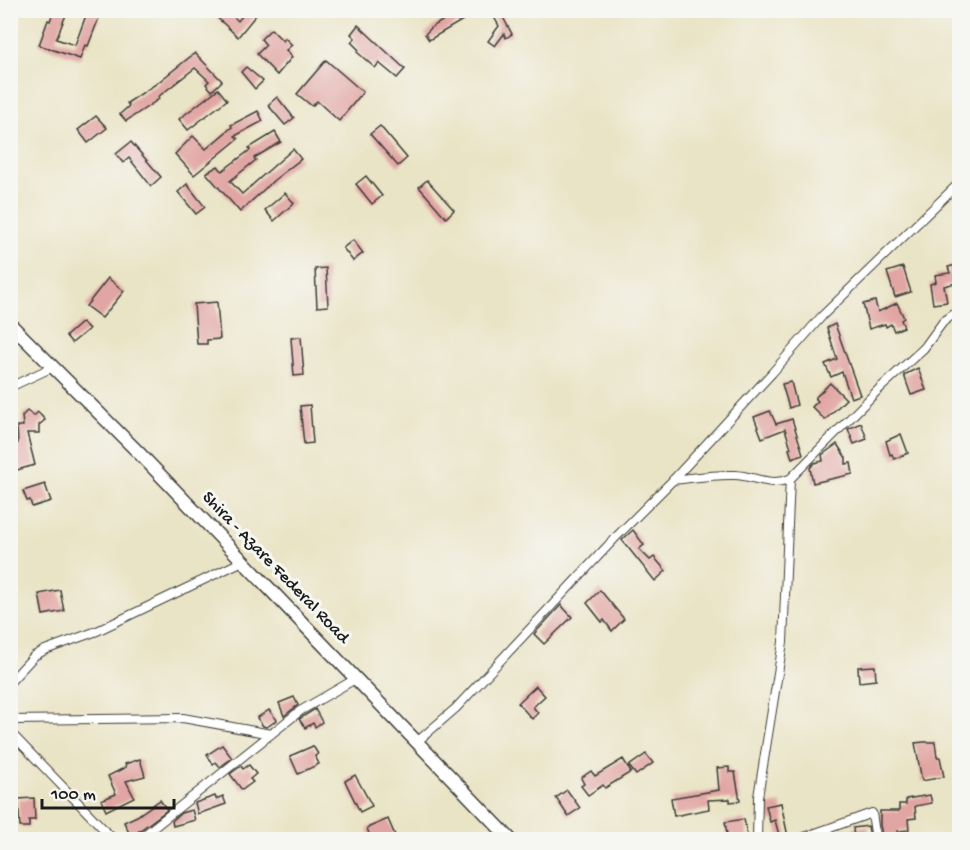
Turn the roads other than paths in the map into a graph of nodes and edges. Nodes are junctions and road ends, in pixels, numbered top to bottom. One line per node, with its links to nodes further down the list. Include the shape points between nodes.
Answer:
1 (959, 184): 7 (street, via 822,316)
2 (960, 312): 6 (street, via 943,322 924,348)
3 (10, 324): 4 (main road, Shira - Azare Federal Road)
4 (53, 367): 5 (street); 8 (main road, Shira - Azare Federal Road)
5 (10, 387)
6 (790, 479): 7 (street, via 765,482 736,475); 18 (street, via 783,642 758,797)
7 (674, 480): 14 (street, via 456,708)
8 (243, 561): 9 (main road, Shira - Azare Federal Road); 10 (street, via 97,631 45,650)
9 (357, 678): 13 (street, via 300,711); 14 (main road, Shira - Azare Federal Road)
10 (10, 682)
11 (10, 720): 13 (street, via 183,718)
12 (10, 732): 15 (street)
13 (271, 734): 16 (street)
14 (418, 741): 17 (main road, Shira - Azare Federal Road)
15 (114, 840)
16 (138, 840)
17 (511, 840)
18 (757, 840)
19 (796, 840): 20 (street, via 872,813)
20 (876, 840)

